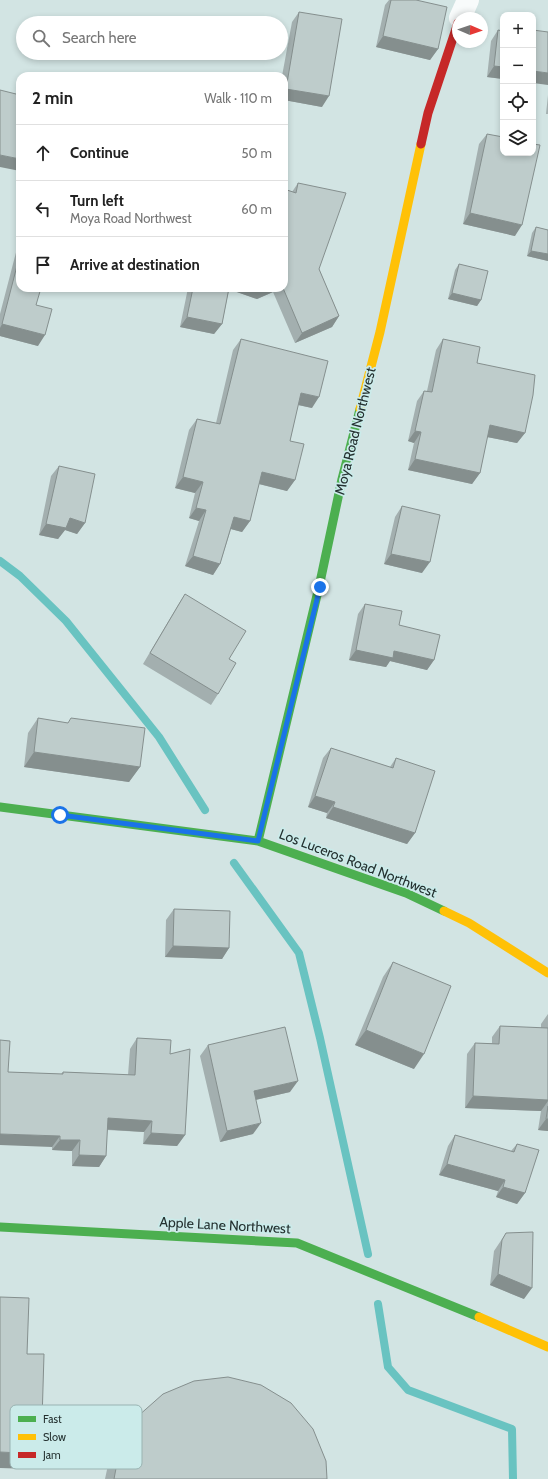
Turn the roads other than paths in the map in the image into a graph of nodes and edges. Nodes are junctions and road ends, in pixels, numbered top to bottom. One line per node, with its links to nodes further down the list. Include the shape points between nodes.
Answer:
1 (468, 0): 2 (street)
2 (463, 12)
3 (452, 41): 5 (street, Moya Road Northwest, via 428,113 380,332 342,480 320,587)
4 (0, 807): 5 (street, Los Luceros Road Northwest)
5 (258, 841): 6 (street, Los Luceros Road Northwest, via 406,893 469,923)
6 (548, 974)
7 (0, 1227): 8 (street, Apple Lane Northwest, via 297,1243)
8 (548, 1347)

